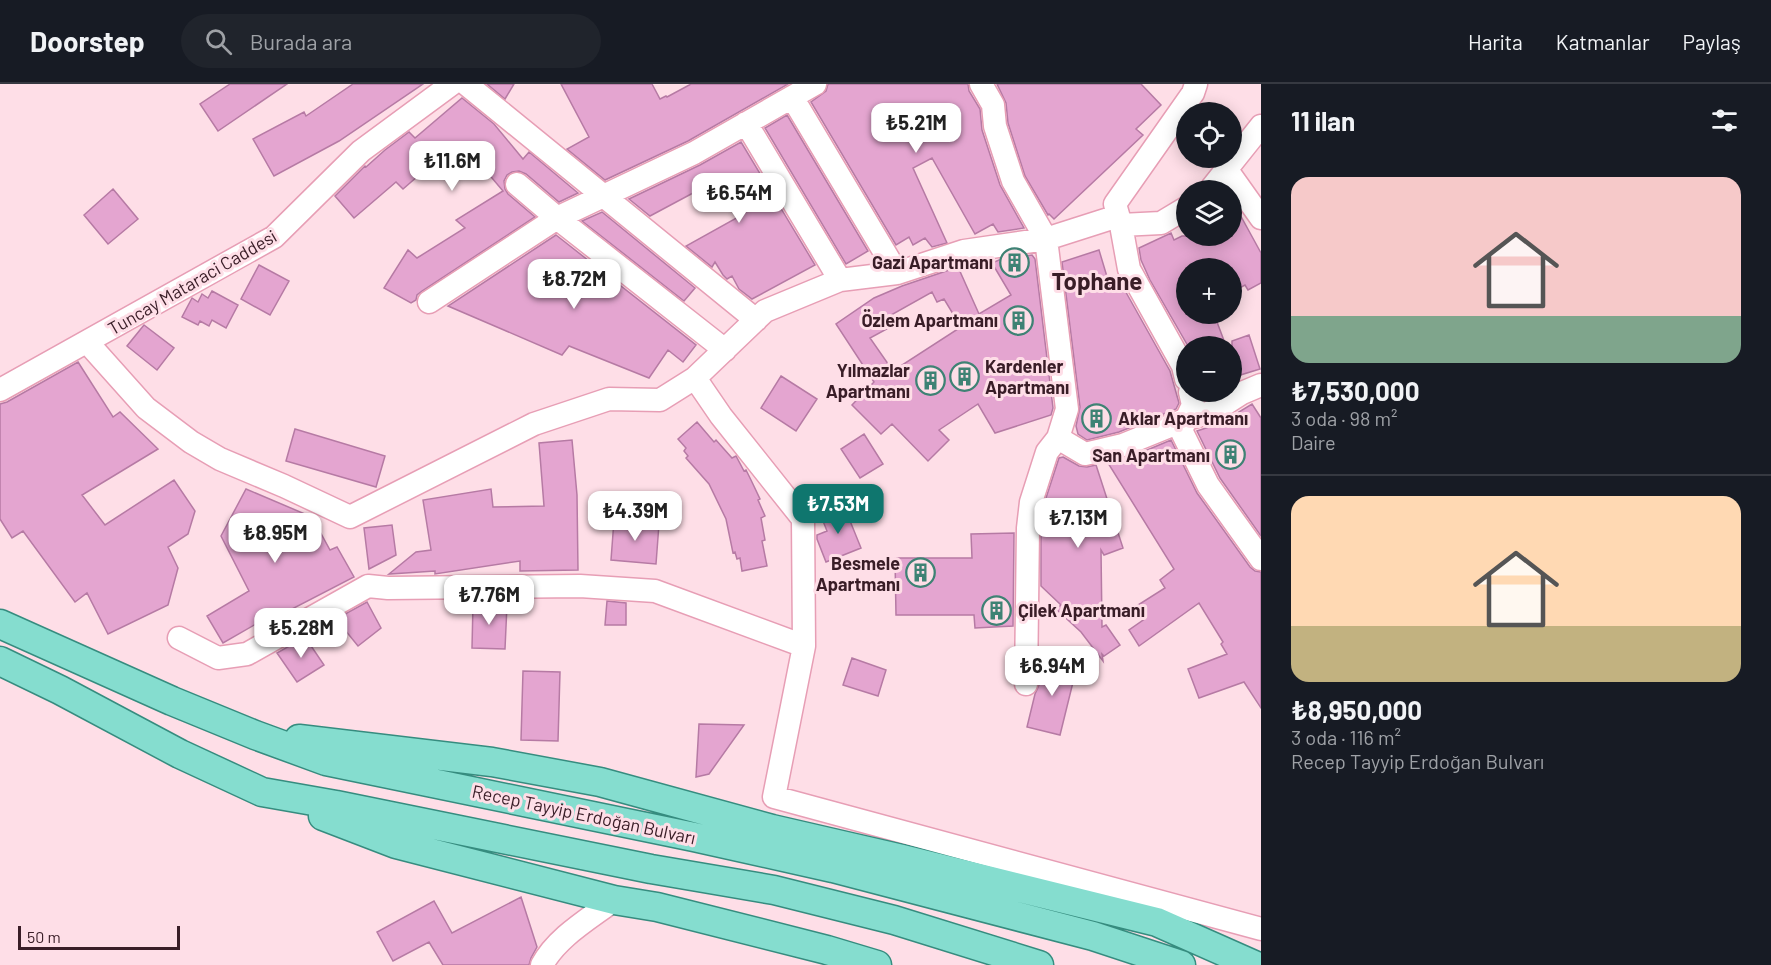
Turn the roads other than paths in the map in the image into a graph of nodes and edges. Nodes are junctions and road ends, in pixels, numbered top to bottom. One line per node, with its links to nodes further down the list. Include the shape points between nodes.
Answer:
1 (452, 84): 22 (street, Tuncay Mataraci Caddesi, via 361,151 274,237)
2 (466, 84): 12 (street)
3 (815, 84): 6 (street)
4 (981, 84): 17 (street, via 993,105 995,126 1013,181)
5 (1196, 84): 16 (street, via 1115,204)
6 (792, 98): 7 (street); 18 (street)
7 (746, 123): 12 (street); 19 (street)
8 (1261, 126): 9 (street)
9 (1227, 170): 10 (street); 15 (street)
10 (1218, 180)
11 (517, 184): 14 (street)
12 (604, 196): 14 (street); 21 (street)
13 (1176, 214): 16 (street, via 1161,223)
14 (557, 218): 20 (street); 23 (street)
15 (1261, 218)
16 (1120, 220): 17 (street); 24 (street, via 1129,269)
17 (1046, 239): 18 (street, via 964,251); 30 (street, via 1067,409)
18 (897, 273): 19 (street)
19 (840, 280): 21 (street, via 765,311)
20 (429, 302)
21 (756, 320): 23 (street)
22 (87, 342): 25 (street, via 146,408 191,442 220,459 350,517 534,423 609,399 660,400); 27 (street, Tuncay Mataraci Caddesi)
23 (725, 350): 25 (street)
24 (1176, 352)
25 (695, 378): 34 (street, via 803,519)
26 (1261, 385): 29 (street, via 1215,411)
27 (0, 390)
28 (1192, 402): 29 (street)
29 (1186, 419): 30 (street, via 1123,445 1085,454); 31 (street, via 1181,430 1208,485)
30 (1058, 438): 36 (street, via 1047,452 1031,502)
31 (1261, 559)
32 (0, 624): 37 (main road, Recep Tayyip Erdoğan Bulvarı)
33 (179, 638): 34 (street, via 218,658 247,654 368,586 580,586 656,591)
34 (804, 646): 40 (street, via 774,797)
35 (0, 661): 38 (main road)
36 (1026, 684)
37 (255, 735): 44 (main road, Recep Tayyip Erdoğan Bulvarı, via 326,761 833,868 1093,936); 45 (main road, via 492,762 600,782 772,829 1157,922)
38 (262, 792): 39 (main road, via 396,844); 43 (main road, via 774,890 894,920)
39 (614, 900): 41 (street, via 561,941); 42 (main road)
40 (1261, 929)
41 (542, 965)
42 (877, 965)
43 (1039, 965)
44 (1181, 965)
45 (1254, 965)

